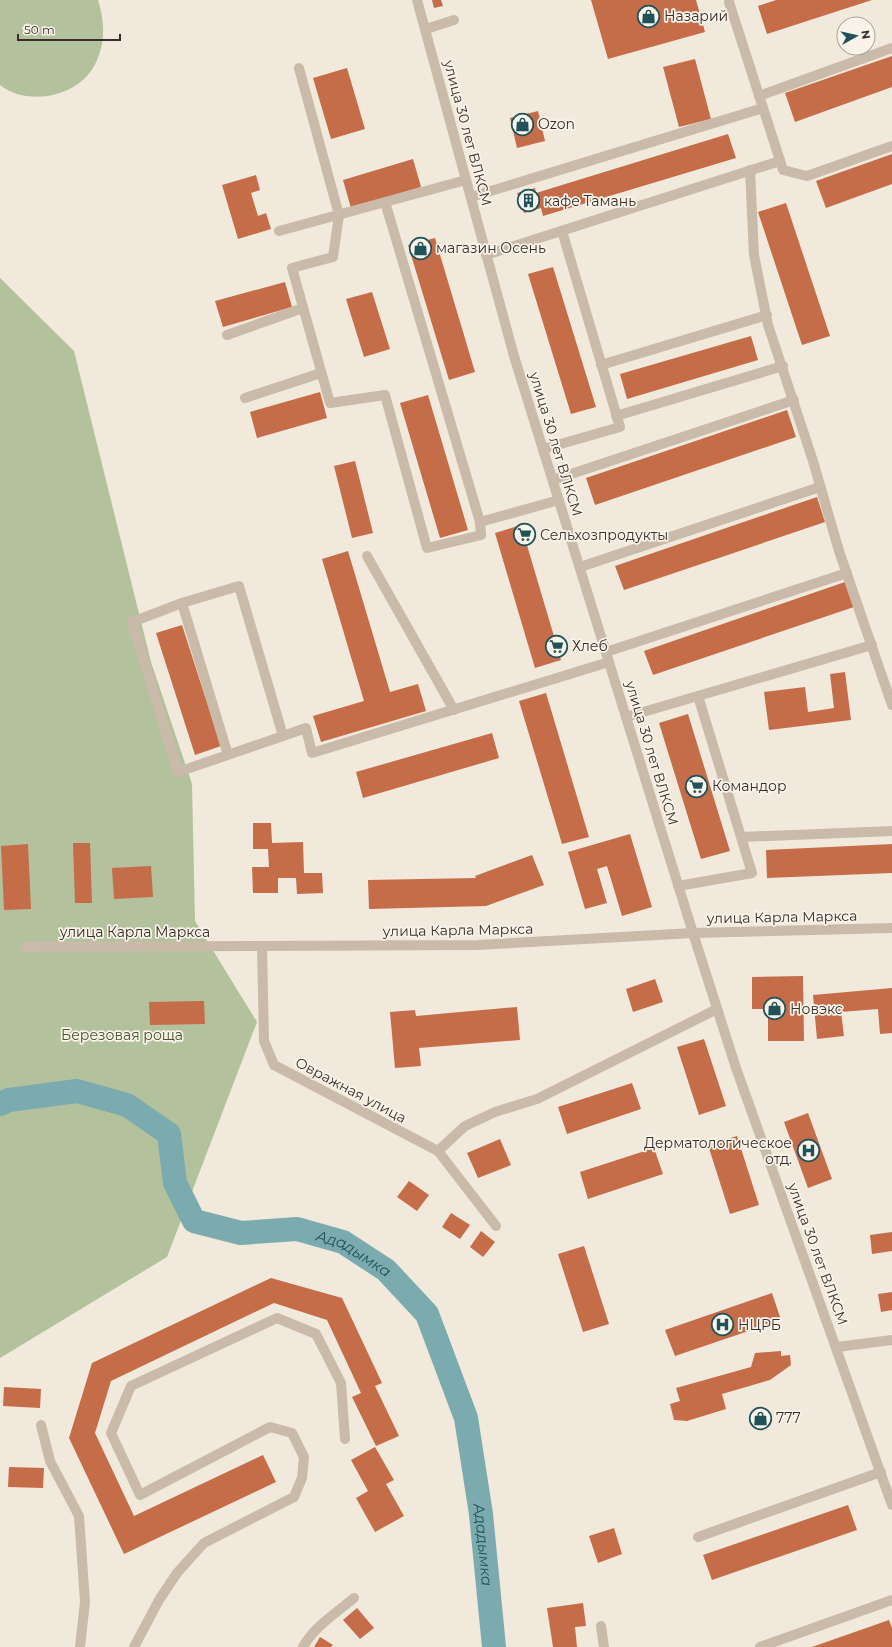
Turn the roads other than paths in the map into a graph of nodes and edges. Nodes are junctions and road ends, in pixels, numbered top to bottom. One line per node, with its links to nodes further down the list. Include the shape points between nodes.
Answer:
1 (417, 0): 4 (street, улица 30 лет ВЛКСМ)
2 (731, 1): 7 (street)
3 (454, 20): 4 (street)
4 (426, 29): 12 (street, улица 30 лет ВЛКСМ)
5 (892, 48): 7 (street)
6 (299, 68): 15 (street)
7 (759, 96): 8 (street)
8 (763, 108): 10 (street); 13 (street)
9 (892, 146): 10 (street, via 807,176 783,170)
10 (780, 161): 11 (street)
11 (750, 170): 17 (street); 20 (street, via 754,255)
12 (466, 180): 13 (street, улица 30 лет ВЛКСМ); 14 (street)
13 (471, 197): 18 (street, улица 30 лет ВЛКСМ)
14 (385, 202): 15 (street); 32 (street)
15 (339, 215): 16 (street); 19 (street, via 333,257 292,268)
16 (279, 231)
17 (562, 231): 18 (street); 22 (street)
18 (486, 255): 28 (street, улица 30 лет ВЛКСМ, via 514,356)
19 (303, 308): 21 (street); 24 (street)
20 (767, 315): 22 (street); 23 (street)
21 (227, 335)
22 (601, 365): 27 (street)
23 (783, 366): 26 (street); 27 (street)
24 (321, 373): 25 (street); 32 (street, via 330,403 384,395 427,548 481,535)
25 (245, 398)
26 (794, 400): 29 (street); 30 (street)
27 (616, 416): 28 (street, via 620,427)
28 (544, 449): 29 (street, улица 30 лет ВЛКСМ)
29 (553, 480): 31 (street, улица 30 лет ВЛКСМ)
30 (820, 487): 34 (street); 35 (street)
31 (559, 500): 32 (street); 34 (street, улица 30 лет ВЛКСМ)
32 (480, 522)
33 (367, 556): 43 (street)
34 (580, 567): 38 (street, улица 30 лет ВЛКСМ)
35 (847, 573): 37 (street); 38 (street)
36 (182, 603): 45 (street, via 239,586); 46 (street); 46 (street, via 132,622 178,772)
37 (872, 645): 40 (street); 41 (street)
38 (606, 652): 39 (street, улица 30 лет ВЛКСМ)
39 (609, 662): 43 (street); 44 (street, улица 30 лет ВЛКСМ)
40 (698, 696): 44 (street); 48 (street)
41 (892, 701): 42 (street)
42 (892, 704)
43 (454, 710): 45 (street, via 312,754 306,728)
44 (626, 717): 49 (street, улица 30 лет ВЛКСМ)
45 (283, 736): 46 (street)
46 (228, 754)
47 (892, 831): 48 (street)
48 (742, 837): 49 (street, via 752,873)
49 (678, 886): 51 (street, улица 30 лет ВЛКСМ)
50 (892, 928): 51 (street, улица Карла Маркса)
51 (693, 933): 52 (street, улица Карла Маркса, via 478,945); 54 (street, улица 30 лет ВЛКСМ)
52 (262, 946): 53 (street, улица Карла Маркса); 55 (street, Овражная улица, via 264,1041 274,1065)
53 (25, 947)
54 (717, 1009): 55 (street, via 537,1099 495,1112 465,1126); 58 (street, улица 30 лет ВЛКСМ)
55 (438, 1151): 56 (street, Овражная улица)
56 (496, 1226)
57 (892, 1340): 58 (street)
58 (837, 1347): 61 (street, улица 30 лет ВЛКСМ)
59 (41, 1425): 67 (street, via 50,1461 79,1516 85,1602)
60 (345, 1439): 68 (street, via 341,1383 316,1334 277,1318 131,1386 111,1433 140,1495 270,1427 292,1433 304,1457 302,1478 294,1497 204,1543 177,1573)
61 (881, 1472): 62 (street, улица 30 лет ВЛКСМ); 63 (street)
62 (892, 1505)
63 (698, 1537)
64 (354, 1598): 69 (street, via 320,1626)
65 (892, 1600): 71 (street)
66 (601, 1626): 70 (street)
67 (80, 1647)
68 (134, 1647)
69 (303, 1647)
70 (604, 1647)
71 (760, 1647)

